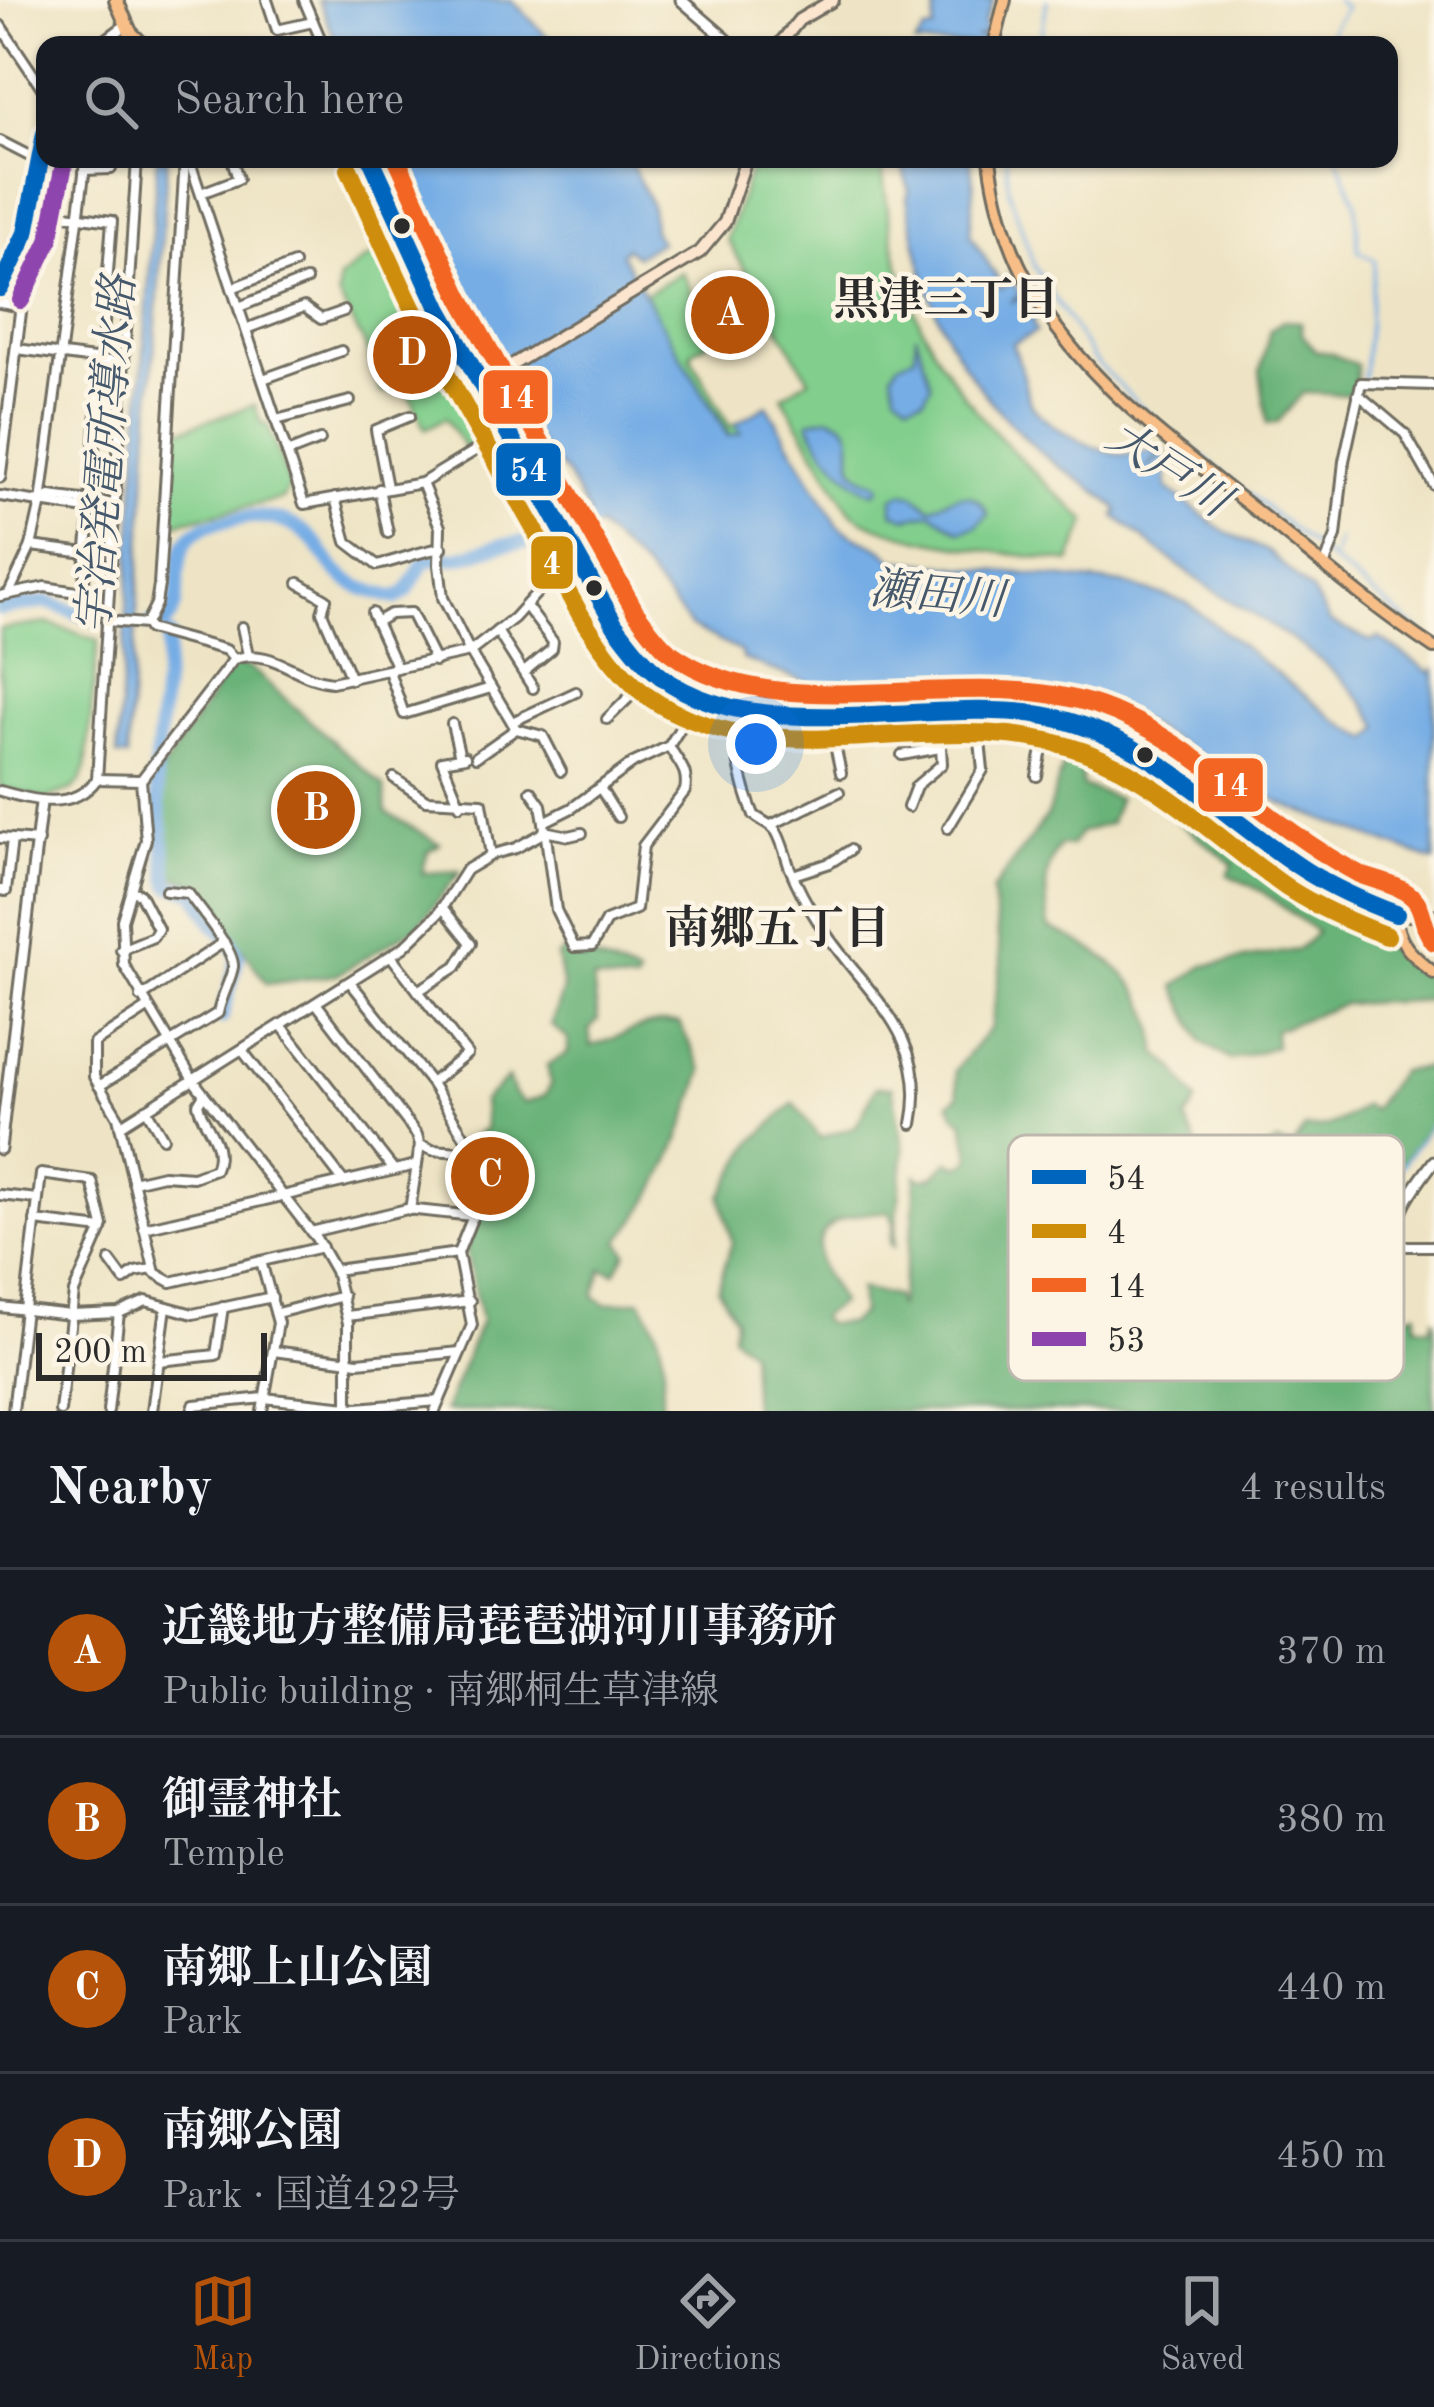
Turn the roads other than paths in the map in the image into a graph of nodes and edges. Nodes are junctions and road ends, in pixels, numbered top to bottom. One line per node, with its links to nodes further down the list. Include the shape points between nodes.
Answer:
1 (116, 0): 9 (highway)
2 (267, 0): 7 (street, via 277,31)
3 (304, 0): 7 (street)
4 (681, 0): 13 (street)
5 (833, 0): 14 (main road)
6 (1005, 0): 15 (main road)
7 (313, 22): 12 (street)
8 (0, 25): 16 (street)
9 (126, 25): 10 (street); 11 (highway)
10 (111, 36)
11 (135, 36)
12 (319, 36)
13 (723, 36)
14 (786, 36)
15 (996, 36)
16 (14, 45): 17 (street); 18 (street)
17 (0, 46)
18 (36, 78)
19 (0, 141): 20 (street)
20 (36, 159)
21 (40, 168): 31 (street)
22 (84, 168): 32 (street)
23 (136, 168): 49 (street)
24 (188, 168): 79 (street, via 159,585)
25 (192, 168): 30 (street)
26 (235, 168): 30 (street, via 238,179)
27 (374, 168): 51 (highway)
28 (743, 168): 51 (main road, via 720,232 700,252)
29 (992, 168): 74 (main road, via 1024,270 1086,368)
30 (201, 193): 39 (street)
31 (33, 216): 32 (street); 35 (street); 36 (street)
32 (78, 217): 47 (street); 48 (street, via 112,220)
33 (0, 261): 35 (street)
34 (294, 264): 39 (street)
35 (13, 266): 36 (street); 38 (street)
36 (27, 270): 41 (street)
37 (307, 280): 42 (street)
38 (0, 287)
39 (232, 288): 42 (street)
40 (0, 303): 41 (street)
41 (22, 307): 45 (street)
42 (239, 307): 44 (street)
43 (344, 311): 44 (street, via 321,319 304,307)
44 (246, 329): 50 (street)
45 (17, 350): 47 (street); 60 (street)
46 (340, 351): 50 (street)
47 (60, 355): 48 (street); 67 (street)
48 (101, 360): 49 (street); 66 (street)
49 (124, 363): 68 (street)
50 (263, 380): 56 (street)
51 (482, 383): 57 (highway)
52 (1434, 385): 53 (street, via 1360,383)
53 (1358, 394): 62 (street, via 1405,434); 74 (street)
54 (350, 401): 56 (street)
55 (410, 416): 63 (street, via 376,430)
56 (276, 420): 59 (street)
57 (509, 430): 61 (street); 73 (highway)
58 (320, 440): 59 (street)
59 (287, 453): 65 (street, via 304,504)
60 (0, 477)
61 (422, 483): 63 (street); 71 (street)
62 (1434, 485)
63 (383, 488): 65 (street); 69 (street)
64 (0, 496): 67 (street)
65 (335, 498): 71 (street, via 347,542 377,565)
66 (90, 501): 67 (street); 68 (street)
67 (41, 502): 70 (street); 72 (street, via 86,509)
68 (114, 504): 78 (street)
69 (388, 533)
70 (31, 546): 72 (street); 76 (street)
71 (441, 551): 83 (street, via 443,598)
72 (86, 553): 76 (street, via 80,595 44,587)
73 (578, 560): 77 (street); 89 (highway, via 632,653)
74 (1324, 566): 82 (main road)
75 (299, 583): 90 (street, via 326,599 322,612)
76 (4, 595)
77 (526, 606): 81 (street); 88 (street, via 553,642)
78 (106, 621): 79 (street); 113 (street)
79 (146, 624): 85 (street)
80 (242, 627): 84 (street)
81 (497, 631): 83 (street); 88 (street)
82 (1434, 648)
83 (470, 652): 86 (street); 91 (street)
84 (248, 655): 85 (street); 90 (street, via 271,657 314,680)
85 (234, 659): 114 (street)
86 (435, 661): 87 (street); 87 (street, via 412,614 374,617)
87 (393, 670): 90 (street); 91 (street, via 404,714)
88 (524, 671): 92 (street)
89 (654, 673): 94 (highway); 100 (street)
90 (351, 679)
91 (491, 688): 102 (street)
92 (533, 688)
93 (576, 692): 102 (street)
94 (700, 696): 95 (highway); 105 (street)
95 (736, 709): 98 (highway); 123 (street, via 750,806)
96 (977, 711): 97 (highway); 99 (highway); 103 (street)
97 (939, 712): 98 (highway); 106 (street)
98 (828, 715): 110 (street)
99 (1048, 717): 104 (street); 137 (highway, via 1125,740 1331,887)
100 (608, 719)
101 (452, 724): 108 (street)
102 (514, 725): 108 (street); 109 (street, via 543,736)
103 (981, 737): 104 (street); 124 (street, via 983,770)
104 (1042, 745): 111 (street)
105 (669, 746): 115 (street); 125 (street, via 686,770 685,791 643,846 636,910 606,921 592,946 574,946 559,920)
106 (940, 748): 107 (street); 121 (street, via 942,764 916,786)
107 (902, 755)
108 (467, 757): 120 (street, via 442,761)
109 (561, 771)
110 (841, 773)
111 (1037, 776)
112 (394, 778): 120 (street, via 421,799)
113 (98, 779): 114 (street); 119 (street, via 83,792)
114 (142, 780): 134 (street, via 146,840)
115 (600, 788): 122 (street); 125 (street)
116 (0, 791): 119 (street)
117 (531, 791): 125 (street)
118 (838, 792): 123 (street)
119 (41, 802): 129 (street)
120 (459, 805): 131 (street, via 483,805)
121 (908, 807)
122 (618, 817)
123 (771, 825): 132 (street)
124 (948, 828)
125 (544, 829): 126 (street); 131 (street)
126 (583, 833)
127 (0, 838): 128 (street)
128 (12, 839): 129 (street); 133 (street, via 6,891)
129 (38, 841): 160 (street)
130 (850, 850): 132 (street)
131 (490, 855): 136 (street, via 466,870)
132 (793, 875): 156 (street, via 899,1031 912,1066)
133 (0, 890)
134 (131, 891): 140 (street); 140 (street, via 158,929)
135 (166, 891): 139 (street, via 188,893)
136 (442, 907): 141 (street); 144 (street, via 470,943 456,967)
137 (1396, 914): 138 (highway); 142 (main road, via 1399,938)
138 (1434, 916)
139 (224, 943): 145 (street); 149 (street, via 233,962 218,1013)
140 (121, 950): 145 (street)
141 (391, 956): 143 (street); 144 (street)
142 (1434, 973)
143 (350, 982): 146 (street); 152 (street)
144 (418, 991): 152 (street, via 467,1054)
145 (141, 997): 147 (street)
146 (316, 1003): 148 (street); 159 (street)
147 (148, 1008): 149 (street); 153 (street, via 94,1043)
148 (281, 1025): 150 (street); 164 (street)
149 (170, 1043): 151 (street); 153 (street)
150 (241, 1050): 151 (street); 166 (street)
151 (194, 1080): 155 (street); 168 (street)
152 (431, 1083): 161 (street)
153 (99, 1086): 157 (street)
154 (203, 1096): 165 (street, via 199,1112 216,1139 215,1169)
155 (146, 1109): 157 (street); 158 (street)
156 (913, 1124)
157 (120, 1126): 165 (street)
158 (163, 1138)
159 (420, 1144): 161 (street); 163 (street)
160 (0, 1149)
161 (476, 1153): 172 (street)
162 (1434, 1161): 170 (street)
163 (416, 1165): 164 (street); 171 (street)
164 (394, 1170): 166 (street)
165 (133, 1182): 174 (street)
166 (344, 1182): 168 (street)
167 (0, 1195): 169 (street)
168 (284, 1196): 174 (street); 176 (street)
169 (38, 1199): 173 (street); 175 (street, via 41,1174 92,1181)
170 (1404, 1206)
171 (410, 1210): 172 (street); 176 (street)
172 (473, 1216): 178 (street)
173 (35, 1221): 175 (street); 189 (street)
174 (144, 1228): 181 (street)
175 (102, 1229): 192 (street)
176 (311, 1232): 177 (street)
177 (322, 1247): 180 (street); 182 (street)
178 (458, 1253): 182 (street); 185 (street)
179 (110, 1261): 181 (street, via 124,1280)
180 (261, 1261): 181 (street, via 170,1282); 184 (street)
181 (154, 1269)
182 (335, 1270): 183 (street)
183 (343, 1296): 191 (street); 193 (street)
184 (272, 1297): 188 (street); 191 (street)
185 (470, 1300): 193 (street); 195 (street, via 472,1325)
186 (0, 1307): 189 (street)
187 (166, 1307): 188 (street, via 193,1314); 190 (street, via 146,1301); 197 (street)
188 (224, 1307): 197 (street, via 216,1355)
189 (25, 1310): 192 (street); 202 (street)
190 (119, 1313): 192 (street); 204 (street)
191 (277, 1313): 194 (street)
192 (71, 1315): 203 (street)
193 (347, 1316): 196 (street)
194 (273, 1351): 196 (street); 198 (street)
195 (460, 1352): 196 (street); 199 (street)
196 (350, 1360): 201 (street)
197 (160, 1361): 200 (street)
198 (264, 1398): 201 (street); 206 (street); 207 (street)
199 (437, 1406): 201 (street)
200 (153, 1407): 205 (street)
201 (348, 1408)
202 (14, 1411)
203 (60, 1411)
204 (108, 1411)
205 (166, 1411)
206 (192, 1411)
207 (262, 1411)

